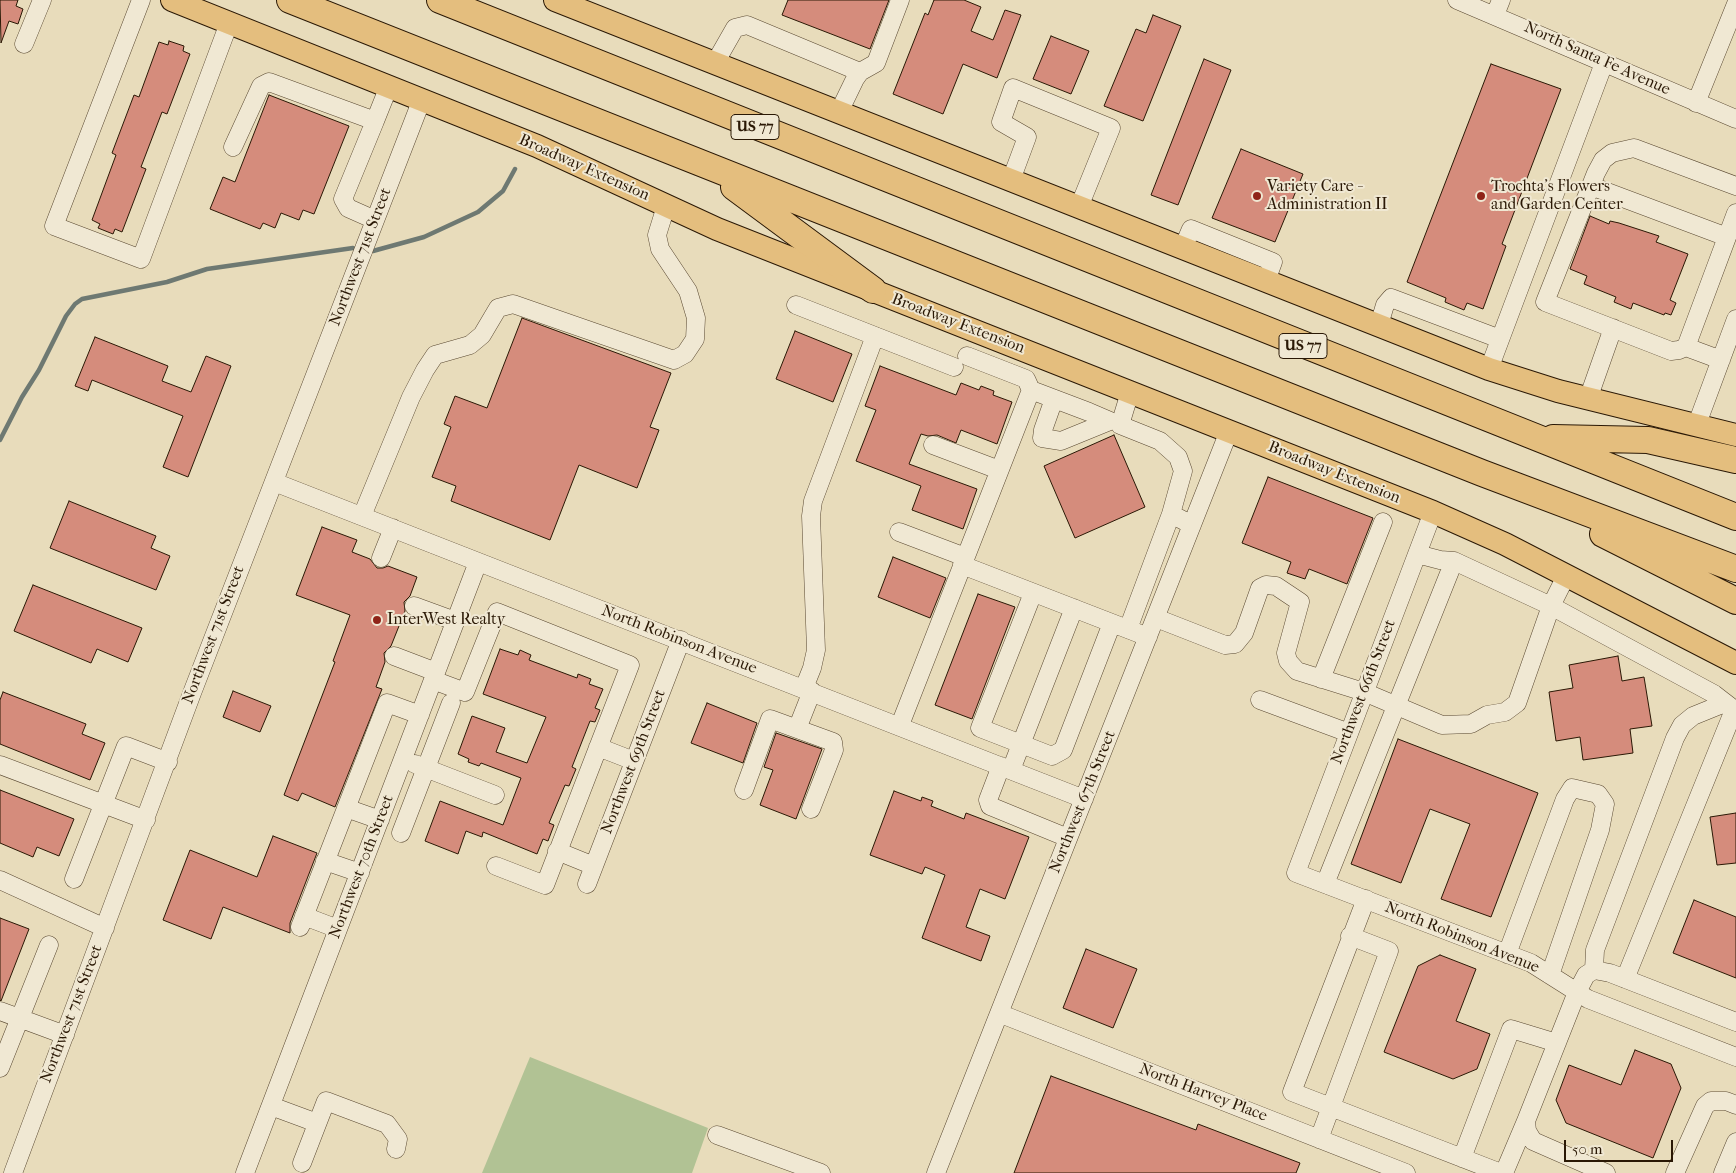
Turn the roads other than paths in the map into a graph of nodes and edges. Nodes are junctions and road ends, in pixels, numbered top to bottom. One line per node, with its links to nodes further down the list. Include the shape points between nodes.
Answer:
1 (42, 0): 12 (street)
2 (141, 0): 11 (street, via 54,226 141,259)
3 (172, 0): 11 (main road, Broadway Extension)
4 (290, 0): 23 (highway)
5 (440, 0): 50 (highway, US 77)
6 (555, 0): 13 (main road)
7 (900, 0): 15 (street, via 876,63)
8 (1457, 0): 10 (street, North Santa Fe Avenue)
9 (1736, 4): 18 (street)
10 (1498, 8): 14 (street, North Santa Fe Avenue)
11 (230, 23): 16 (main road, Broadway Extension)
12 (24, 44)
13 (715, 63): 15 (street, via 735,28 747,25); 19 (main road)
14 (1604, 63): 18 (street, North Santa Fe Avenue); 38 (street)
15 (860, 72): 19 (street)
16 (389, 86): 17 (main road, Broadway Extension); 21 (street)
17 (422, 100): 27 (main road, Broadway Extension, via 584,166); 30 (street, Northwest 71st Street)
18 (1696, 103): 20 (street, North Santa Fe Avenue)
19 (839, 112): 24 (main road)
20 (1736, 118)
21 (374, 121): 22 (street, via 269,82 261,86); 30 (street, via 343,199 348,208)
22 (233, 147)
23 (706, 166): 32 (highway); 54 (highway)
24 (1011, 180): 28 (main road); 28 (street, via 1027,137 1001,122 1013,88 1111,128)
25 (1591, 186): 26 (street, via 1603,160 1619,150 1634,148); 31 (street); 36 (street, via 1545,302)
26 (1736, 186)
27 (666, 206): 32 (main road, Broadway Extension); 58 (street, via 657,235 660,249 688,292 696,318 695,339 685,354 674,360 513,304 498,308 482,335 470,345 435,355 425,370)
28 (1080, 207): 35 (main road)
29 (1736, 212): 31 (street)
30 (375, 220): 55 (street, Northwest 71st Street)
31 (1727, 237): 39 (street)
32 (874, 290): 43 (main road, Broadway Extension)
33 (796, 304): 37 (street)
34 (1736, 319): 40 (street)
35 (1379, 326): 38 (street, via 1390,298); 41 (main road)
36 (1613, 328): 39 (street, via 1671,350); 45 (street)
37 (875, 336): 42 (street, via 1026,379); 85 (street, via 813,501 816,650)
38 (1500, 339): 41 (street)
39 (1686, 347): 40 (street)
40 (1721, 360): 47 (street)
41 (1489, 369): 45 (main road)
42 (1031, 390): 44 (street); 53 (street)
43 (1130, 392): 46 (street); 48 (main road, Broadway Extension)
44 (1054, 399): 46 (street); 46 (street, via 1042,438 1061,441)
45 (1588, 399): 47 (main road)
46 (1115, 423): 57 (street, via 1160,441 1178,457 1183,471)
47 (1697, 424): 49 (main road)
48 (1229, 431): 56 (main road, Broadway Extension); 61 (street, Northwest 67th Street)
49 (1736, 435)
50 (1535, 438): 52 (highway, via 1648,440); 59 (highway, US 77)
51 (933, 445): 53 (street)
52 (1736, 460)
53 (1000, 470): 66 (street)
54 (1482, 473): 69 (highway); 72 (highway)
55 (274, 482): 58 (street, North Robinson Avenue); 99 (street, Northwest 71st Street)
56 (1433, 512): 64 (street, Northwest 66th Street); 70 (main road, Broadway Extension)
57 (1171, 514): 61 (street); 78 (street)
58 (362, 516): 62 (street, North Robinson Avenue)
59 (1736, 517)
60 (1383, 522): 84 (street)
61 (1192, 525): 76 (street, Northwest 67th Street)
62 (393, 528): 65 (street); 68 (street, North Robinson Avenue)
63 (899, 532): 66 (street)
64 (1417, 554): 67 (street); 86 (street, Northwest 66th Street)
65 (381, 558)
66 (964, 561): 71 (street); 92 (street)
67 (1454, 561): 74 (street); 89 (street)
68 (478, 562): 77 (street, Northwest 70th Street); 80 (street, North Robinson Avenue)
69 (1736, 569)
70 (1566, 576): 74 (street); 82 (main road, Broadway Extension)
71 (1033, 592): 75 (street); 95 (street, via 980,728)
72 (1736, 601)
73 (414, 606): 77 (street)
74 (1551, 606): 89 (street, via 1517,703 1505,712 1488,715 1471,724 1442,725); 90 (street)
75 (1074, 608): 78 (street); 95 (street)
76 (1156, 618): 79 (street, Northwest 67th Street); 84 (street, via 1225,645 1235,644 1244,633 1260,588 1276,586 1300,602 1286,653 1288,661 1297,671)
77 (456, 621): 83 (street, Northwest 70th Street)
78 (1120, 626): 79 (street); 95 (street, via 1063,750 1052,756)
79 (1148, 637): 105 (street, Northwest 67th Street)
80 (680, 640): 85 (street, North Robinson Avenue); 98 (street, Northwest 69th Street)
81 (394, 656): 83 (street)
82 (1736, 663)
83 (435, 676): 91 (street, Northwest 70th Street); 96 (street, via 465,692 497,612 630,665)
84 (1321, 678): 86 (street)
85 (808, 690): 92 (street, North Robinson Avenue); 93 (street)
86 (1364, 692): 89 (street); 94 (street, Northwest 66th Street)
87 (1260, 700): 94 (street)
88 (451, 703): 101 (street)
89 (1397, 706): 122 (street)
90 (1732, 708): 129 (street, via 1694,716 1682,725 1675,738 1595,950); 131 (street)
91 (420, 715): 97 (street, Northwest 70th Street); 107 (street, via 387,703)
92 (900, 725): 102 (street, North Robinson Avenue)
93 (798, 729): 103 (street, via 770,719); 108 (street, via 833,742 834,750)
94 (1349, 733): 118 (street, Northwest 66th Street)
95 (1020, 744): 102 (street)
96 (598, 747): 98 (street); 113 (street)
97 (403, 760): 101 (street); 110 (street, Northwest 70th Street)
98 (634, 761): 116 (street, Northwest 69th Street)
99 (168, 762): 106 (street, via 126,746); 109 (street, Northwest 71st Street)
100 (0, 765): 106 (street)
101 (426, 768): 104 (street); 111 (street)
102 (1006, 768): 105 (street, North Robinson Avenue); 112 (street, via 988,800 990,806)
103 (744, 790)
104 (495, 795)
105 (1084, 799): 112 (street, Northwest 67th Street)
106 (104, 805): 109 (street); 119 (street)
107 (346, 808): 110 (street); 114 (street)
108 (811, 809)
109 (146, 820): 124 (street, Northwest 71st Street)
110 (380, 820): 117 (street, Northwest 70th Street)
111 (401, 833)
112 (1068, 838): 134 (street, Northwest 67th Street)
113 (558, 851): 115 (street, via 545,885); 116 (street)
114 (326, 861): 117 (street); 125 (street, via 302,921)
115 (496, 866)
116 (594, 866): 121 (street, Northwest 69th Street)
117 (360, 873): 125 (street, Northwest 70th Street)
118 (1296, 873): 122 (street, North Robinson Avenue)
119 (74, 879)
120 (0, 880): 124 (street)
121 (587, 884)
122 (1325, 884): 123 (street, North Robinson Avenue)
123 (1366, 900): 126 (street); 128 (street, North Robinson Avenue)
124 (105, 928): 137 (street, Northwest 71st Street)
125 (338, 928): 142 (street, Northwest 70th Street)
126 (1350, 936): 143 (street, via 1389,951); 143 (street, via 1292,1092)
127 (50, 945): 135 (street)
128 (1507, 954): 130 (street, North Robinson Avenue); 130 (street, via 1572,788 1598,794 1604,804 1600,830)
129 (1594, 970): 131 (street); 132 (street, via 1586,975)
130 (1550, 974): 132 (street, North Robinson Avenue)
131 (1625, 979): 136 (street)
132 (1577, 992): 138 (street); 139 (street, North Robinson Avenue)
133 (0, 1011): 135 (street)
134 (1000, 1014): 147 (street, North Harvey Place); 155 (street, Northwest 67th Street)
135 (20, 1018): 137 (street); 140 (street)
136 (1736, 1022)
137 (65, 1035): 152 (street, Northwest 71st Street)
138 (1557, 1043): 144 (street); 150 (street, via 1511,1029)
139 (1736, 1057)
140 (0, 1068)
141 (1736, 1105): 159 (street, via 1711,1101 1704,1106)
142 (271, 1106): 145 (street); 153 (street, Northwest 70th Street)
143 (1332, 1108): 147 (street); 150 (street)
144 (1526, 1121): 157 (street); 158 (street, via 1533,1141)
145 (317, 1123): 149 (street, via 326,1101 387,1124 398,1139); 151 (street)
146 (717, 1135): 154 (street)
147 (1319, 1139): 156 (street, North Harvey Place)
148 (1736, 1142): 160 (street)
149 (396, 1149)
150 (1462, 1158): 157 (street)
151 (302, 1163)
152 (13, 1173)
153 (245, 1173)
154 (821, 1173)
155 (936, 1173)
156 (1406, 1173)
157 (1502, 1173)
158 (1606, 1173)
159 (1675, 1173)
160 (1723, 1173)

